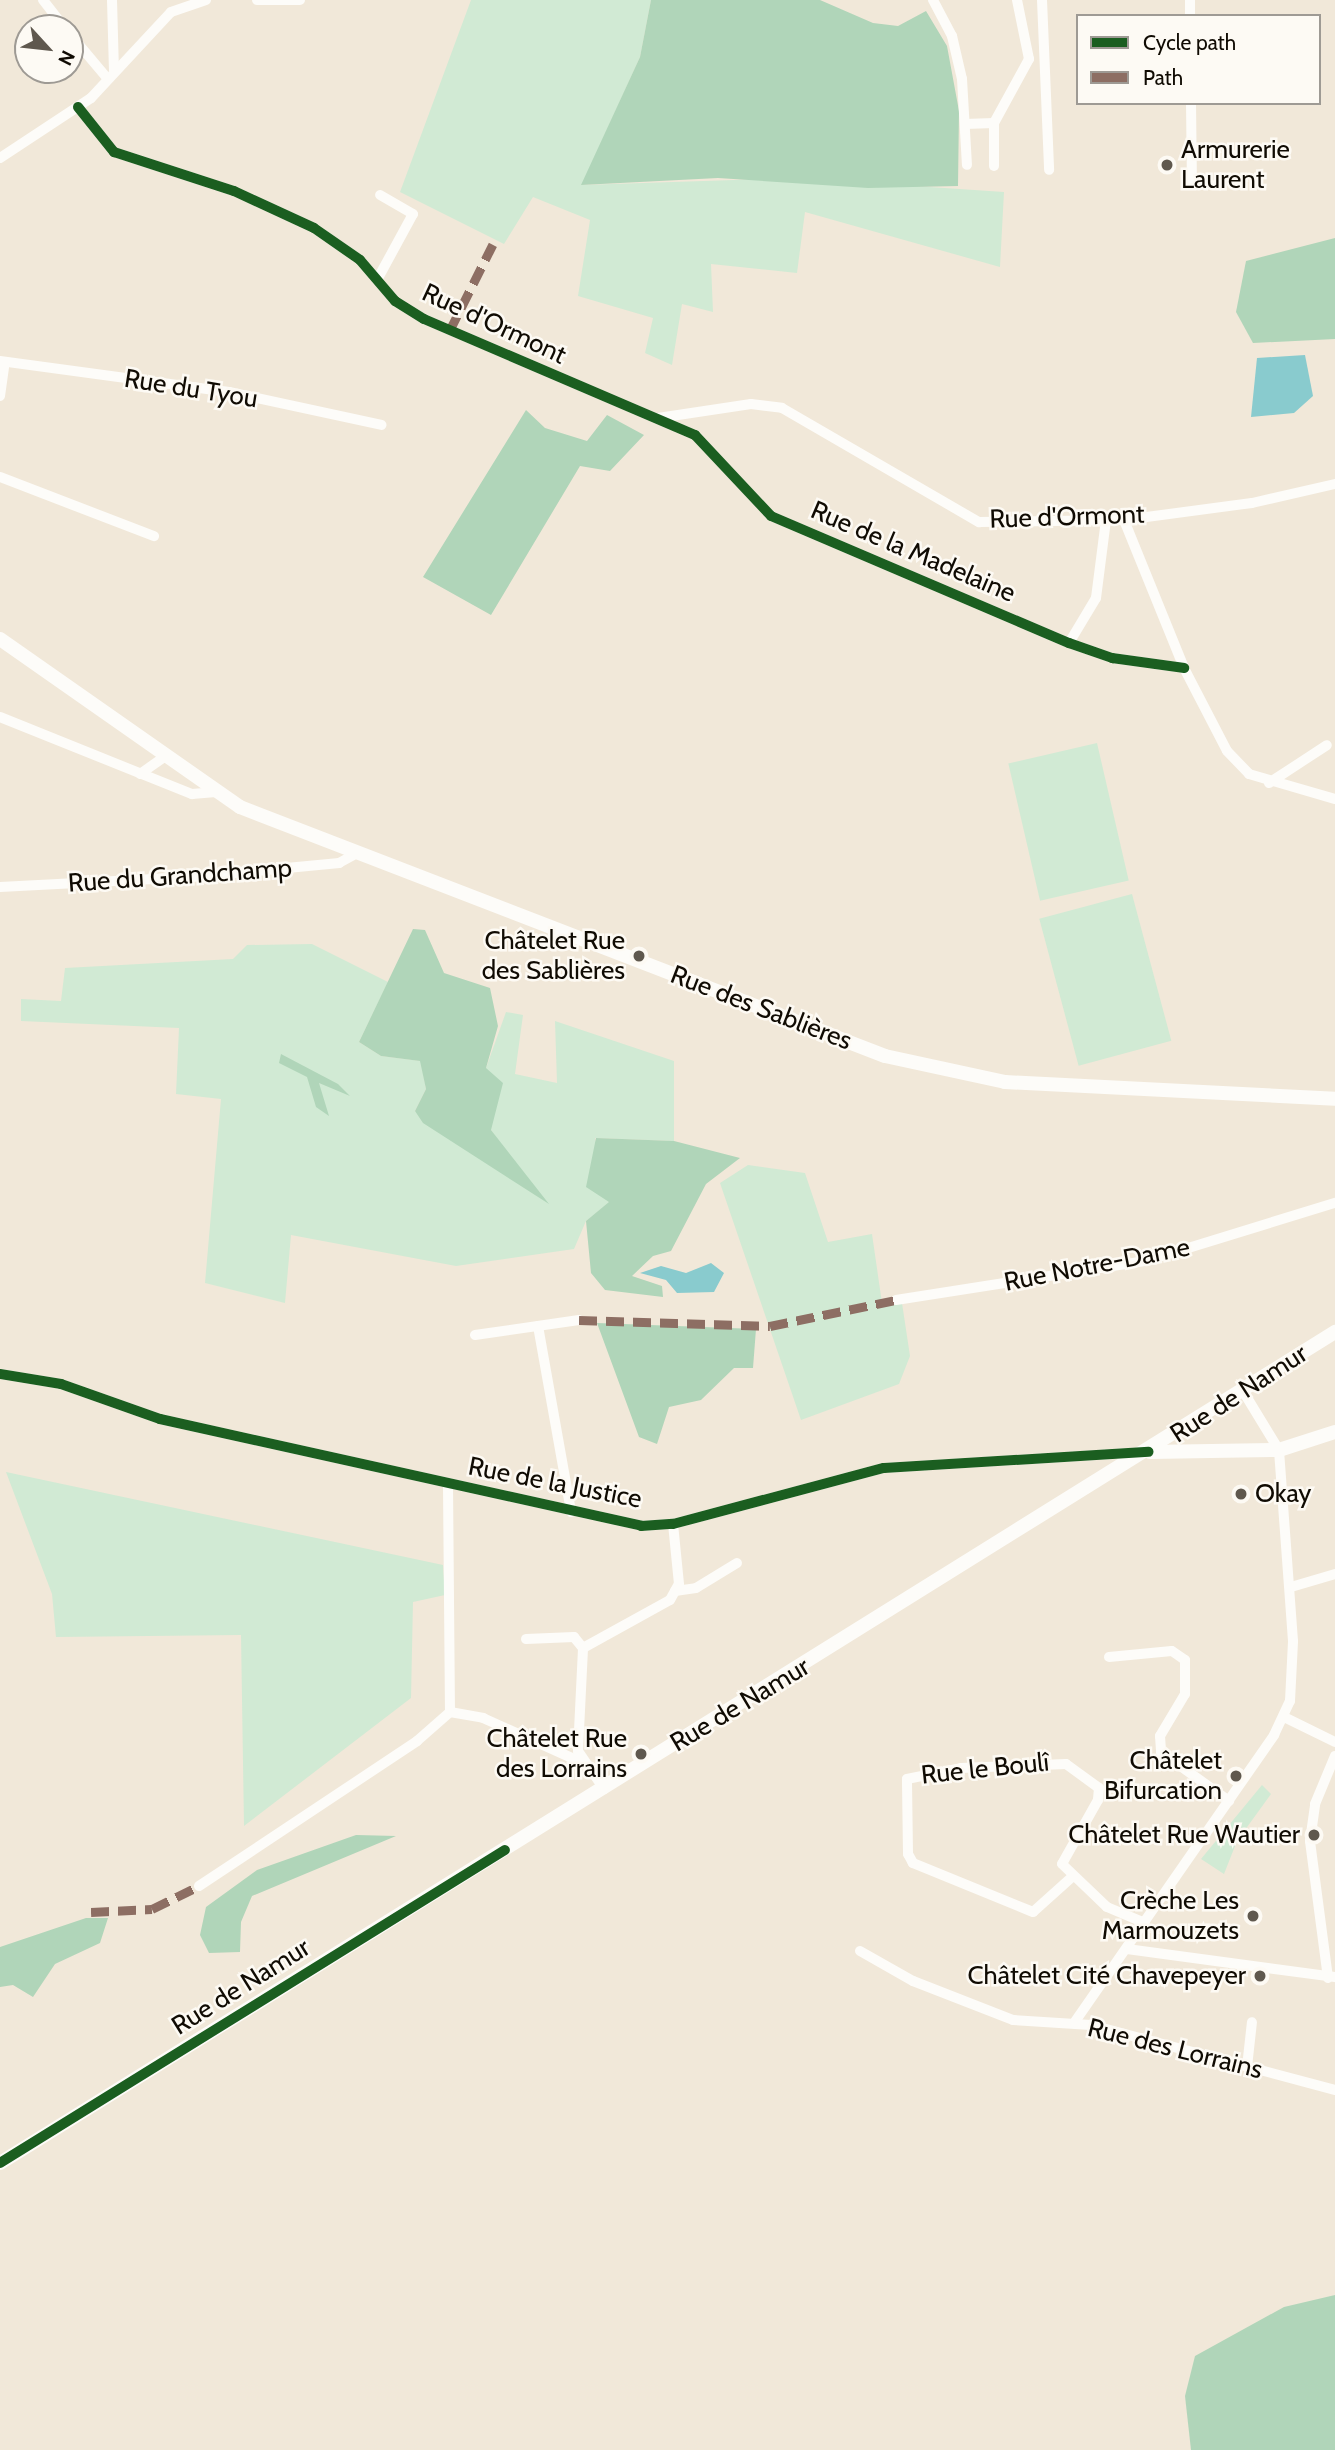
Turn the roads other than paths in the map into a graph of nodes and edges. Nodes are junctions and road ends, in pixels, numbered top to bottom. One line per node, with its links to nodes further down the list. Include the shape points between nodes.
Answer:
1 (43, 0): 9 (street)
2 (112, 0): 11 (street)
3 (206, 0): 11 (street, via 170,12)
4 (257, 0): 5 (street)
5 (300, 0)
6 (933, 0): 15 (street, via 952,36)
7 (1017, 0): 14 (street, via 1029,59)
8 (1042, 0): 19 (street)
9 (54, 14)
10 (84, 48): 11 (street)
11 (110, 75): 13 (street)
12 (1191, 105): 20 (street)
13 (78, 107): 16 (street); 22 (street, Rue d'Ormont, via 114,152 234,191 314,228)
14 (994, 123): 15 (street); 18 (street)
15 (965, 124): 17 (street)
16 (0, 158)
17 (967, 165)
18 (994, 166)
19 (1049, 170)
20 (1192, 182)
21 (380, 195): 22 (street, via 413,214)
22 (377, 280): 25 (street, Rue d'Ormont, via 395,301 441,328)
23 (2, 361): 24 (street); 26 (street, Rue du Tyou, via 229,392)
24 (0, 396)
25 (657, 419): 29 (street, Rue d'Ormont, via 751,404 782,408 979,522); 33 (street, Rue de la Madelaine, via 695,435 720,456 771,516)
26 (381, 425)
27 (0, 477): 31 (street)
28 (1335, 484): 30 (street, Rue d'Ormont, via 1252,503)
29 (1106, 520): 30 (street, Rue d'Ormont); 33 (street, via 1096,598)
30 (1124, 520): 34 (street)
31 (154, 536)
32 (0, 639): 37 (main road, Rue des Sablières)
33 (1069, 642): 34 (street, Rue de la Madelaine, via 1112,658)
34 (1184, 668): 41 (street, via 1227,751 1249,774)
35 (0, 718): 39 (street, Rue des Sablières)
36 (1327, 745): 41 (street)
37 (163, 758): 38 (main road, Rue des Sablières); 39 (street)
38 (177, 768): 40 (street); 42 (main road, Rue des Sablières)
39 (140, 774): 40 (street, Rue des Sablières)
40 (164, 783): 42 (street, Rue des Sablières, via 192,794)
41 (1269, 783): 43 (street)
42 (216, 792): 44 (main road, Rue des Sablières)
43 (1335, 799)
44 (356, 853): 45 (street, Rue du Grandchamp, via 339,863 205,876); 46 (main road, Rue des Sablières, via 931,1070 1005,1082)
45 (0, 887)
46 (1335, 1099)
47 (1335, 1203): 48 (street, Rue Notre-Dame, via 1146,1261)
48 (895, 1300)
49 (579, 1320): 50 (street)
50 (538, 1326): 52 (street); 59 (street)
51 (1335, 1332): 54 (main road, Rue de Namur)
52 (475, 1335)
53 (0, 1374): 58 (street, Rue de la Justice, via 61,1384 160,1419)
54 (1243, 1391): 56 (street); 57 (main road, Rue de Namur)
55 (1335, 1432): 56 (main road)
56 (1279, 1450): 57 (main road); 63 (street)
57 (1149, 1451): 60 (street, Rue de la Justice, via 884,1468); 74 (main road, Rue de Namur)
58 (448, 1485): 59 (street, Rue de la Justice); 68 (street)
59 (571, 1512): 60 (street, Rue de la Justice, via 641,1526)
60 (673, 1524): 64 (street)
61 (737, 1563): 64 (street, via 696,1588)
62 (1335, 1574): 63 (street)
63 (1291, 1587): 69 (street, via 1294,1674)
64 (675, 1591): 66 (street)
65 (526, 1639): 66 (street, via 574,1637)
66 (583, 1648): 72 (street)
67 (1109, 1657): 75 (street, via 1172,1651 1185,1660 1185,1694 1160,1736 1161,1752)
68 (450, 1712): 72 (street, via 483,1718); 77 (street, via 416,1741)
69 (1284, 1717): 70 (street); 75 (street)
70 (1335, 1742)
71 (1335, 1756): 73 (street)
72 (581, 1762): 74 (street)
73 (1332, 1769): 81 (street, via 1310,1841)
74 (604, 1789): 86 (main road, Rue de Namur)
75 (1229, 1801): 78 (street)
76 (1072, 1877): 76 (street, Rue le Boulî, via 1062,1864 1064,1852 1098,1800 1099,1788 1066,1764 974,1767 907,1779 908,1854 913,1863 1033,1912); 78 (street, via 1107,1907)
77 (199, 1886)
78 (1144, 1923): 79 (street)
79 (1127, 1949): 81 (street); 83 (street)
80 (860, 1951): 83 (street, Rue des Lorrains, via 919,1984 1013,2020)
81 (1331, 1977)
82 (1252, 2022): 84 (street)
83 (1074, 2023): 84 (street, Rue des Lorrains)
84 (1247, 2067): 85 (street, Rue des Lorrains)
85 (1335, 2090)
86 (0, 2164)

